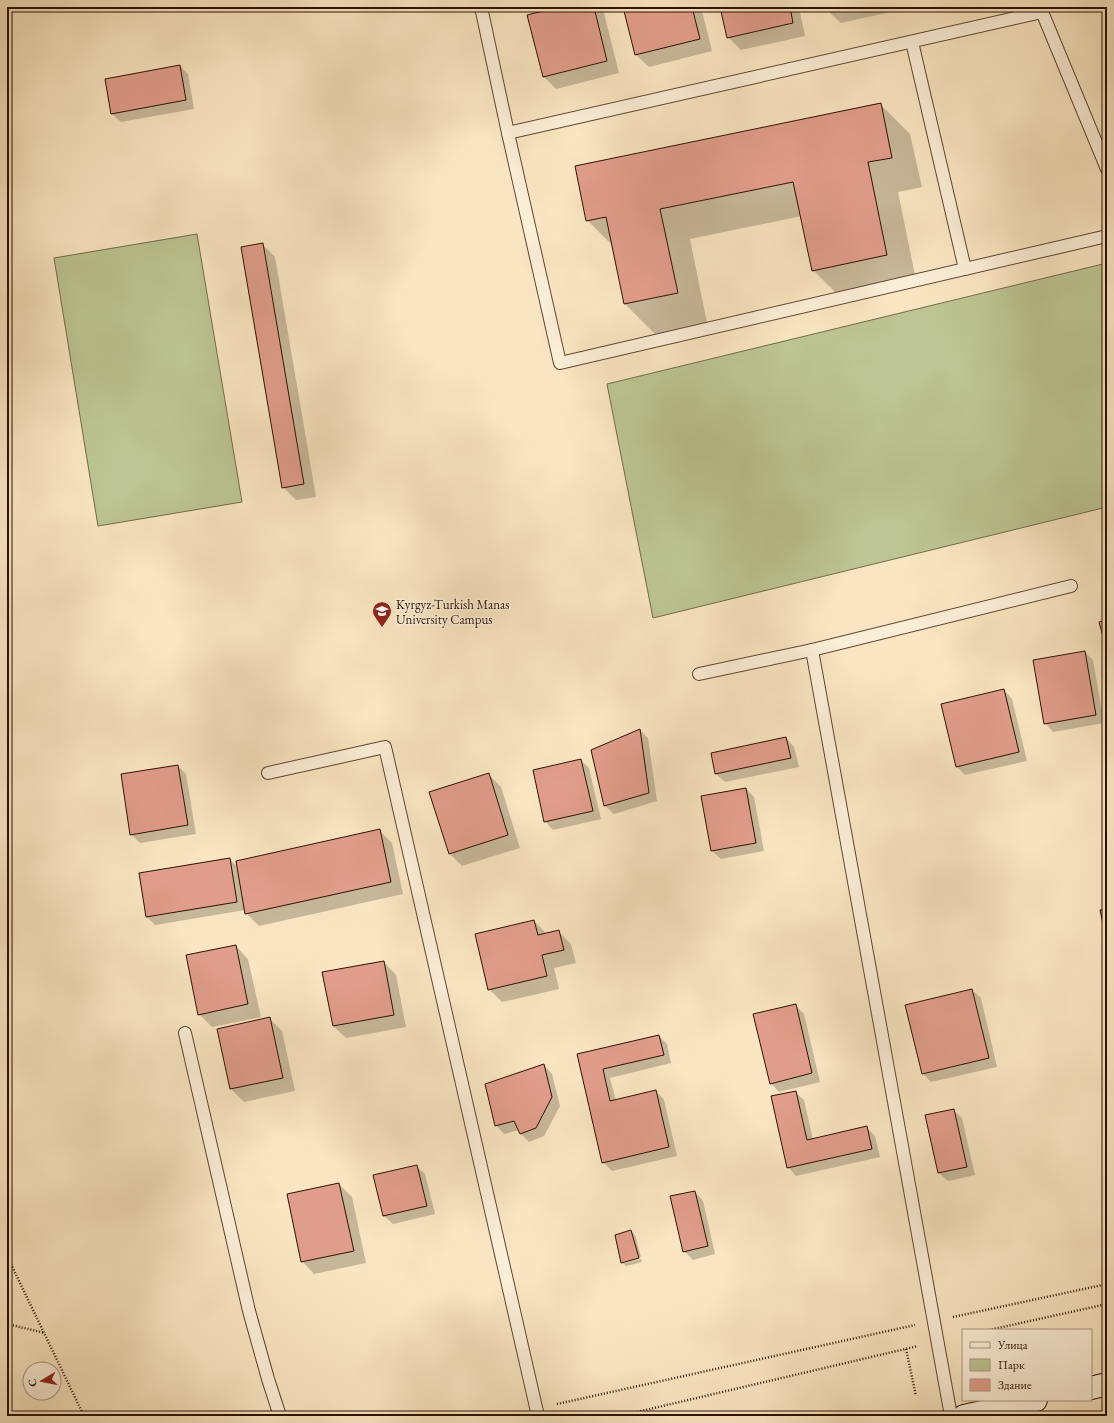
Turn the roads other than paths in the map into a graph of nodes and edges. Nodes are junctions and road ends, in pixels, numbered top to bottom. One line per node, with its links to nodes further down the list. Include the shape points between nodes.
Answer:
1 (481, 7): 4 (lane)
2 (1041, 10): 3 (lane); 5 (lane)
3 (912, 42): 4 (lane); 7 (lane)
4 (508, 133): 7 (lane, via 560,362)
5 (1107, 169)
6 (1107, 236): 7 (lane)
7 (965, 269)
8 (1071, 586): 9 (lane)
9 (812, 650): 10 (lane); 18 (lane)
10 (699, 674)
11 (268, 773): 16 (lane, via 385,747)
12 (185, 1034): 17 (lane, via 249,1311)
13 (1107, 1384): 14 (main road)
14 (1092, 1388)
15 (1032, 1401): 19 (main road)
16 (537, 1412)
17 (280, 1416)
18 (951, 1416)
19 (964, 1416)

